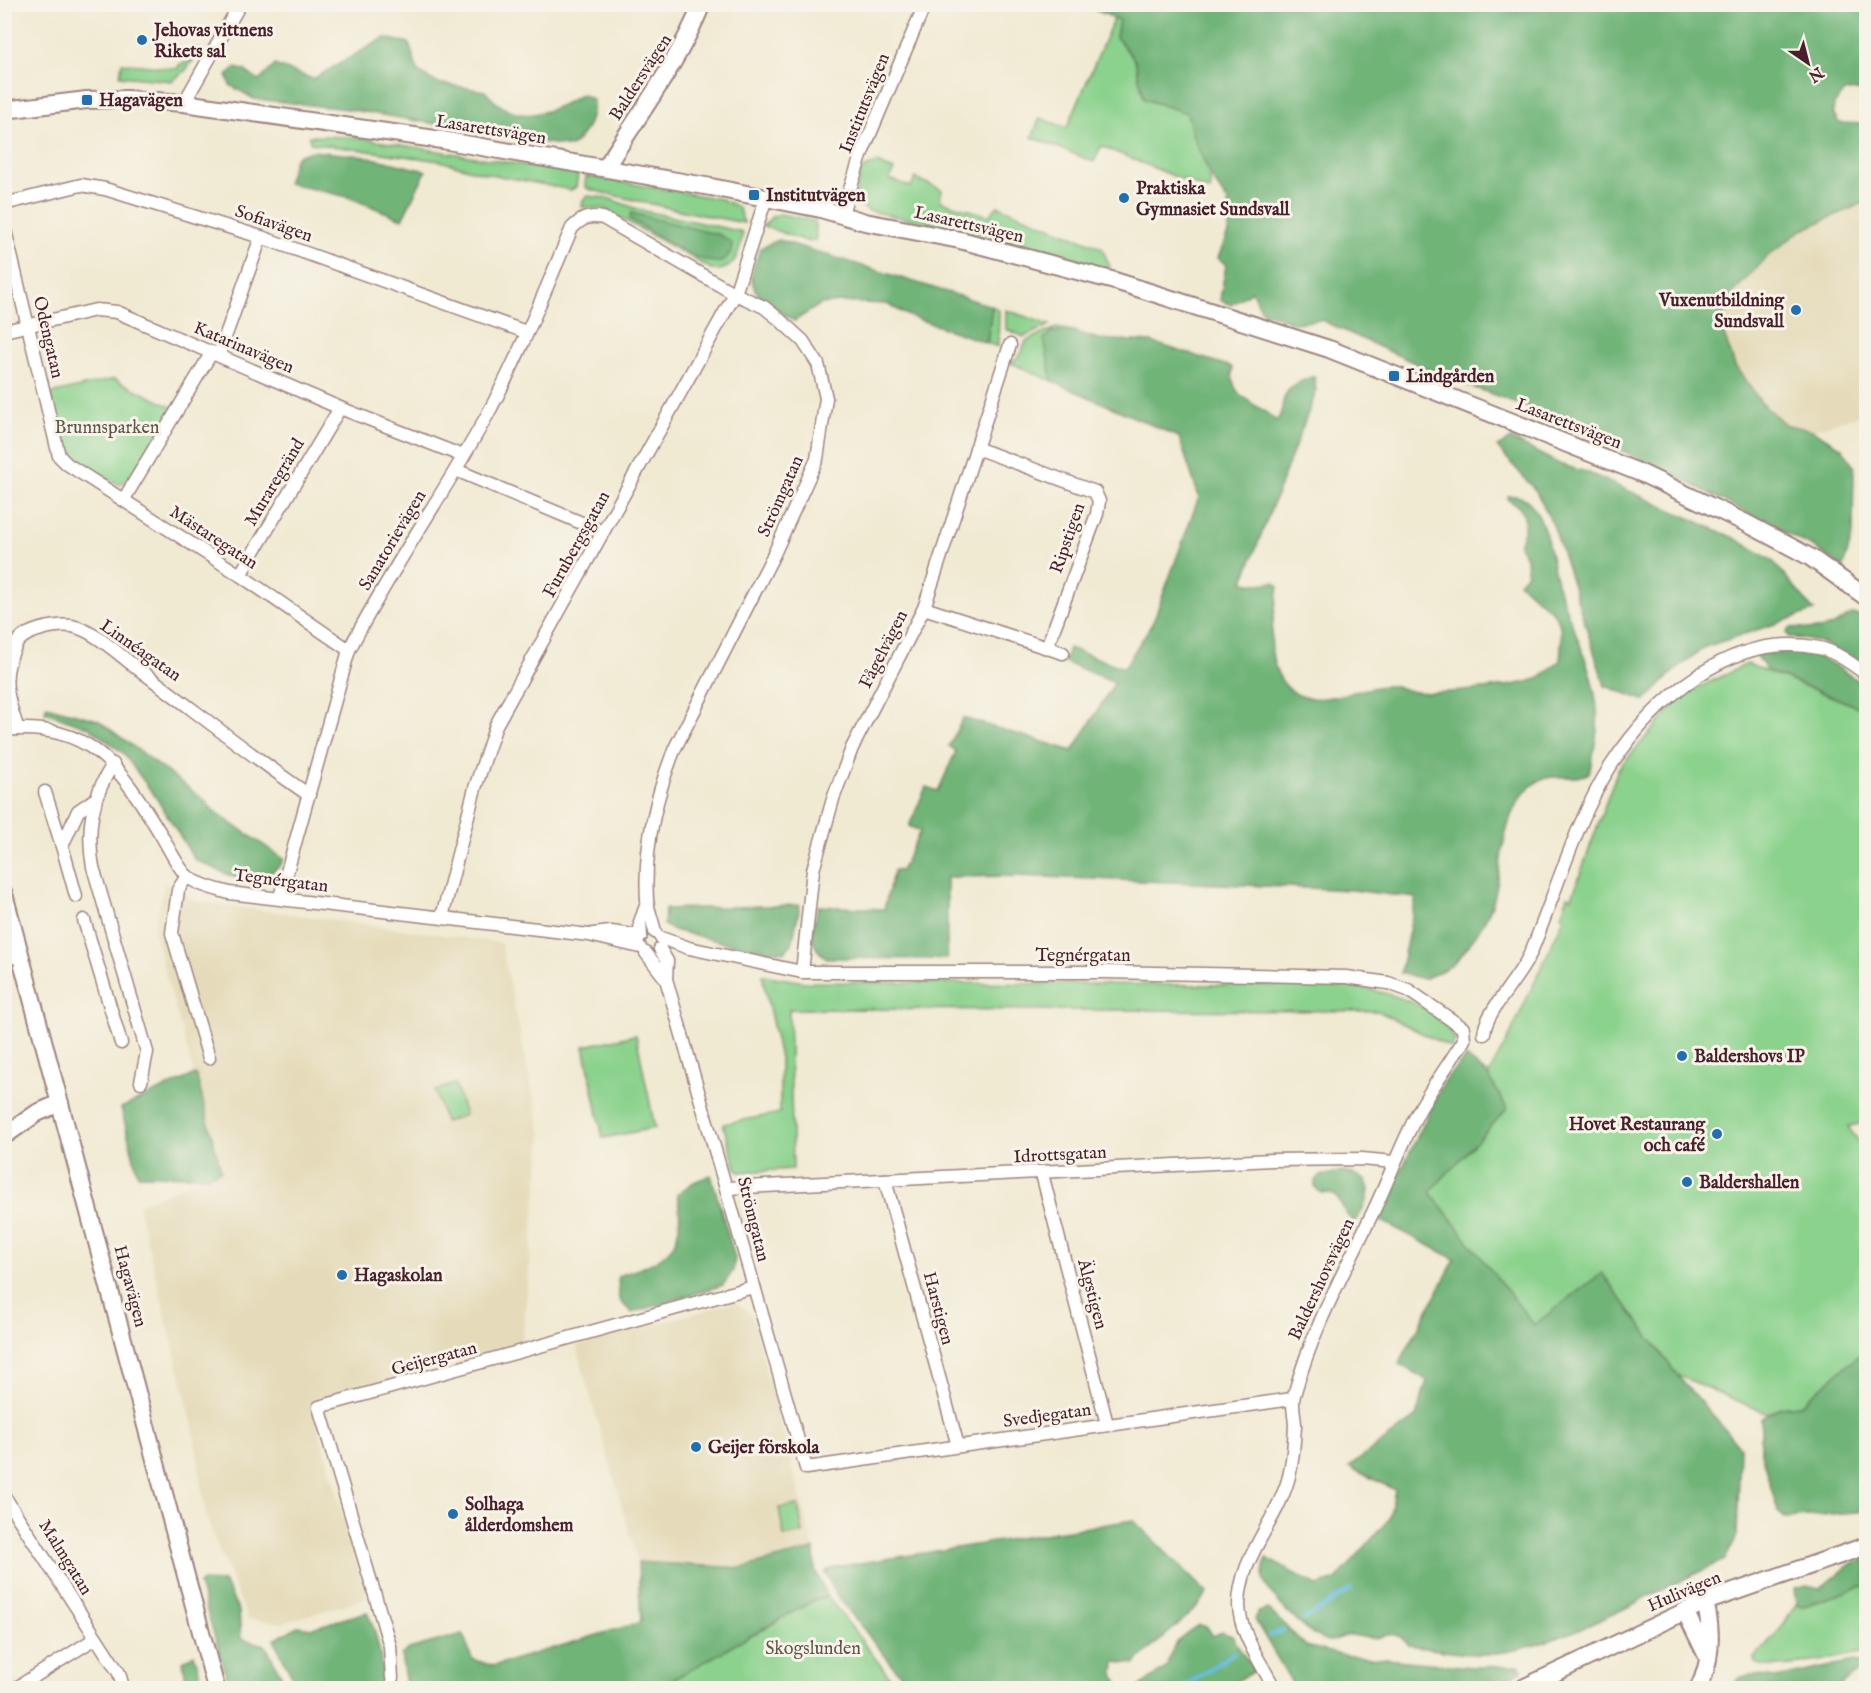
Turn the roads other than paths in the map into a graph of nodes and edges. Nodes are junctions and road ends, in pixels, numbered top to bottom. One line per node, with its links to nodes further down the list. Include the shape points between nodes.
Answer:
1 (240, 4): 4 (street)
2 (702, 4): 6 (street, Baldersvägen, via 673,65)
3 (925, 4): 9 (street, Institutsvägen, via 862,153)
4 (184, 104): 5 (street, Lasarettsvägen, via 87,100); 6 (street, Lasarettsvägen)
5 (4, 110)
6 (606, 167): 7 (street, Lasarettsvägen)
7 (766, 198): 9 (street, Lasarettsvägen); 13 (street, Furubergsgatan)
8 (4, 204): 12 (street, Sofiavägen, via 81,185 126,194)
9 (841, 216): 27 (street, Lasarettsvägen, via 960,240 1115,281 1329,349 1643,474 1810,557)
10 (581, 219): 13 (street, Strömgatan, via 603,218); 16 (street, Sanatorievägen, via 573,228)
11 (4, 226): 14 (street, Odengatan)
12 (261, 237): 16 (street, Sofiavägen); 18 (street)
13 (735, 294): 25 (street, Furubergsgatan); 44 (street, Strömgatan, via 764,307 779,319 803,341 818,364 826,398 823,432 817,459 774,554 665,773 650,844)
14 (29, 325): 15 (street, Katarinavägen); 18 (street, Katarinavägen, via 107,309); 21 (street, Odengatan)
15 (4, 331)
16 (526, 332): 22 (street, Sanatorievägen, via 505,381)
17 (1010, 345): 20 (street, Fågelvägen)
18 (216, 353): 19 (street, Katarinavägen); 24 (street)
19 (340, 408): 22 (street, Katarinavägen); 26 (street, Muraregränd)
20 (976, 448): 28 (street, Fågelvägen); 29 (street, Ripstigen, via 1095,492 1099,501)
21 (59, 456): 24 (street, Mästaregatan)
22 (463, 456): 23 (street, Sanatorievägen)
23 (456, 470): 25 (street); 30 (street, Sanatorievägen)
24 (124, 499): 26 (street, Mästaregatan)
25 (603, 532): 45 (street, Furubergsgatan, via 496,725 475,788)
26 (240, 574): 30 (street, Mästaregatan)
27 (1866, 597)
28 (924, 608): 29 (street); 50 (street, Fågelvägen, via 852,748 833,799 813,870)
29 (1047, 647): 31 (street)
30 (349, 650): 37 (street, Sanatorievägen)
31 (1062, 653)
32 (1866, 674): 53 (street, via 1842,657 1820,649 1783,644 1719,663 1666,699 1610,767 1530,955 1487,1018)
33 (18, 729): 34 (street); 35 (street, via 45,729 73,737); 37 (street, Linnéagatan, via 5,684 6,660 21,637 46,628 72,626 105,645)
34 (4, 730)
35 (113, 764): 38 (street); 40 (street)
36 (45, 792): 39 (street)
37 (309, 795): 43 (street, Sanatorievägen)
38 (94, 800): 39 (street, via 78,811); 56 (street, via 88,842 147,1052)
39 (62, 846): 42 (street)
40 (187, 876): 43 (street, Tegnérgatan, via 229,893); 55 (street, via 178,890 172,933)
41 (4, 894): 49 (street, Hagavägen)
42 (76, 896)
43 (280, 897): 45 (street, Tegnérgatan)
44 (647, 903): 47 (street, Strömgatan); 48 (street, Strömgatan, via 640,922)
45 (442, 917): 48 (street, Tegnérgatan, via 589,935 611,932)
46 (84, 920): 54 (street)
47 (659, 939): 48 (street); 48 (street, via 651,954); 50 (street, Tegnérgatan, via 674,951 689,948); 51 (street, Strömgatan, via 667,961)
48 (643, 945): 51 (street, Strömgatan)
49 (12, 957): 57 (street, Hagavägen)
50 (802, 972): 52 (street, Tegnérgatan, via 1346,977 1408,990)
51 (666, 979): 62 (street, Strömgatan)
52 (1464, 1031): 59 (street, Baldershovsvägen, via 1464,1040 1421,1107)
53 (1484, 1034)
54 (121, 1043)
55 (209, 1058)
56 (141, 1082)
57 (60, 1103): 58 (street, via 37,1113); 77 (street, Hagavägen)
58 (4, 1136)
59 (1395, 1162): 60 (street, Idrottsgatan, via 1272,1160); 64 (street, Baldershovsvägen, via 1322,1312)
60 (1042, 1173): 61 (street, Idrottsgatan); 65 (street, Älgstigen)
61 (885, 1180): 62 (street, Idrottsgatan); 66 (street, Harstigen)
62 (727, 1188): 63 (street, Strömgatan)
63 (753, 1287): 67 (street, Strömgatan); 74 (street, Geijergatan, via 319,1407 390,1646)
64 (1292, 1399): 65 (street, Svedjegatan); 78 (street, Baldershovsvägen, via 1295,1425 1288,1480 1252,1550 1239,1603 1240,1618)
65 (1107, 1424): 66 (street, Svedjegatan)
66 (958, 1446): 67 (street, Svedjegatan)
67 (806, 1468)
68 (4, 1496): 72 (street, Malmgatan)
69 (1866, 1546): 70 (street, Hulivägen)
70 (1705, 1602): 71 (street, Hulivägen); 73 (street, via 1712,1629)
71 (1685, 1611): 73 (street); 79 (street, Hulivägen)
72 (96, 1638): 75 (street, Malmgatan, via 119,1673); 76 (street)
73 (1708, 1658): 80 (street)
74 (392, 1678)
75 (123, 1688)
76 (16, 1689)
77 (216, 1689)
78 (1274, 1689)
79 (1523, 1689)
80 (1700, 1689)

